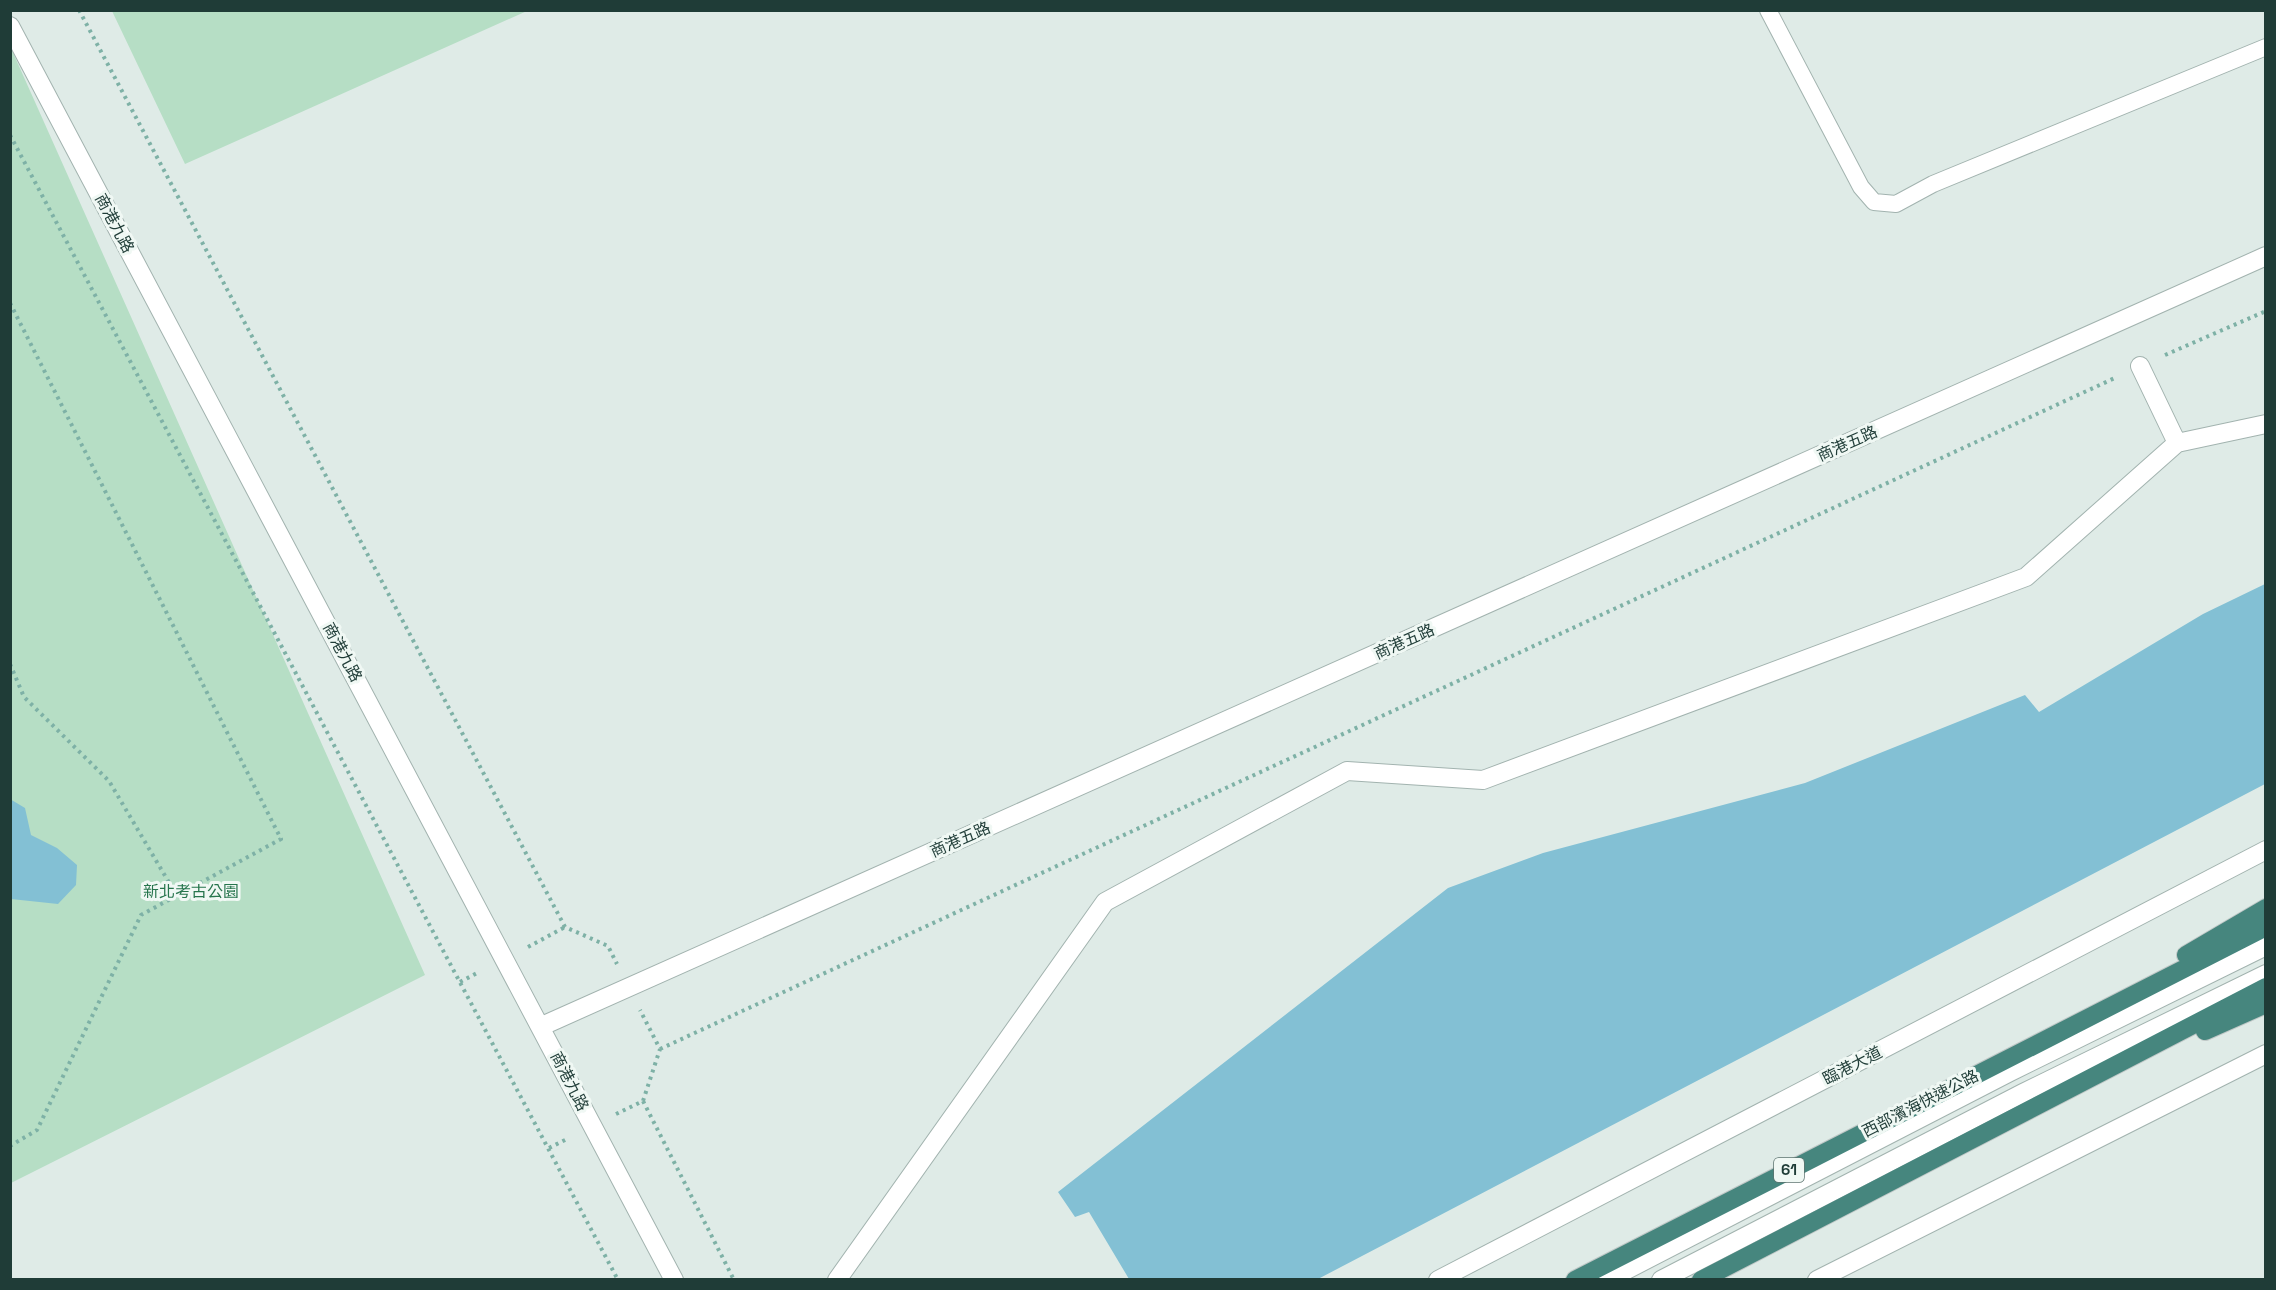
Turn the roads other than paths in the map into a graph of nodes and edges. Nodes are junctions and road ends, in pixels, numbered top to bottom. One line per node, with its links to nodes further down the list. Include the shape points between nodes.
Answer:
1 (1768, 10): 3 (lane, via 1861,187 1874,202 1896,204 1934,184)
2 (10, 26): 15 (street, 商港九路)
3 (2265, 47)
4 (2265, 256): 15 (street, 商港五路)
5 (2140, 366): 7 (street)
6 (2265, 424): 7 (street)
7 (2177, 443): 20 (street, via 2026,577 1483,780 1347,771 1105,902)
8 (2265, 850): 21 (street, 臨港大道)
9 (2265, 908): 17 (highway)
10 (2265, 927): 17 (highway, 西部濱海快速公路 / 61)
11 (2265, 946): 23 (street, via 2010,1072)
12 (2265, 974): 24 (street)
13 (2265, 987): 18 (highway)
14 (2265, 1004): 18 (highway)
15 (542, 1026): 19 (street, 商港九路)
16 (2265, 1054): 26 (street)
17 (2003, 1061): 22 (highway, 西部濱海快速公路 / 61)
18 (2030, 1109): 25 (highway)
19 (674, 1280)
20 (837, 1280)
21 (1438, 1280)
22 (1575, 1280)
23 (1607, 1280)
24 (1661, 1280)
25 (1701, 1280)
26 (1817, 1280)

